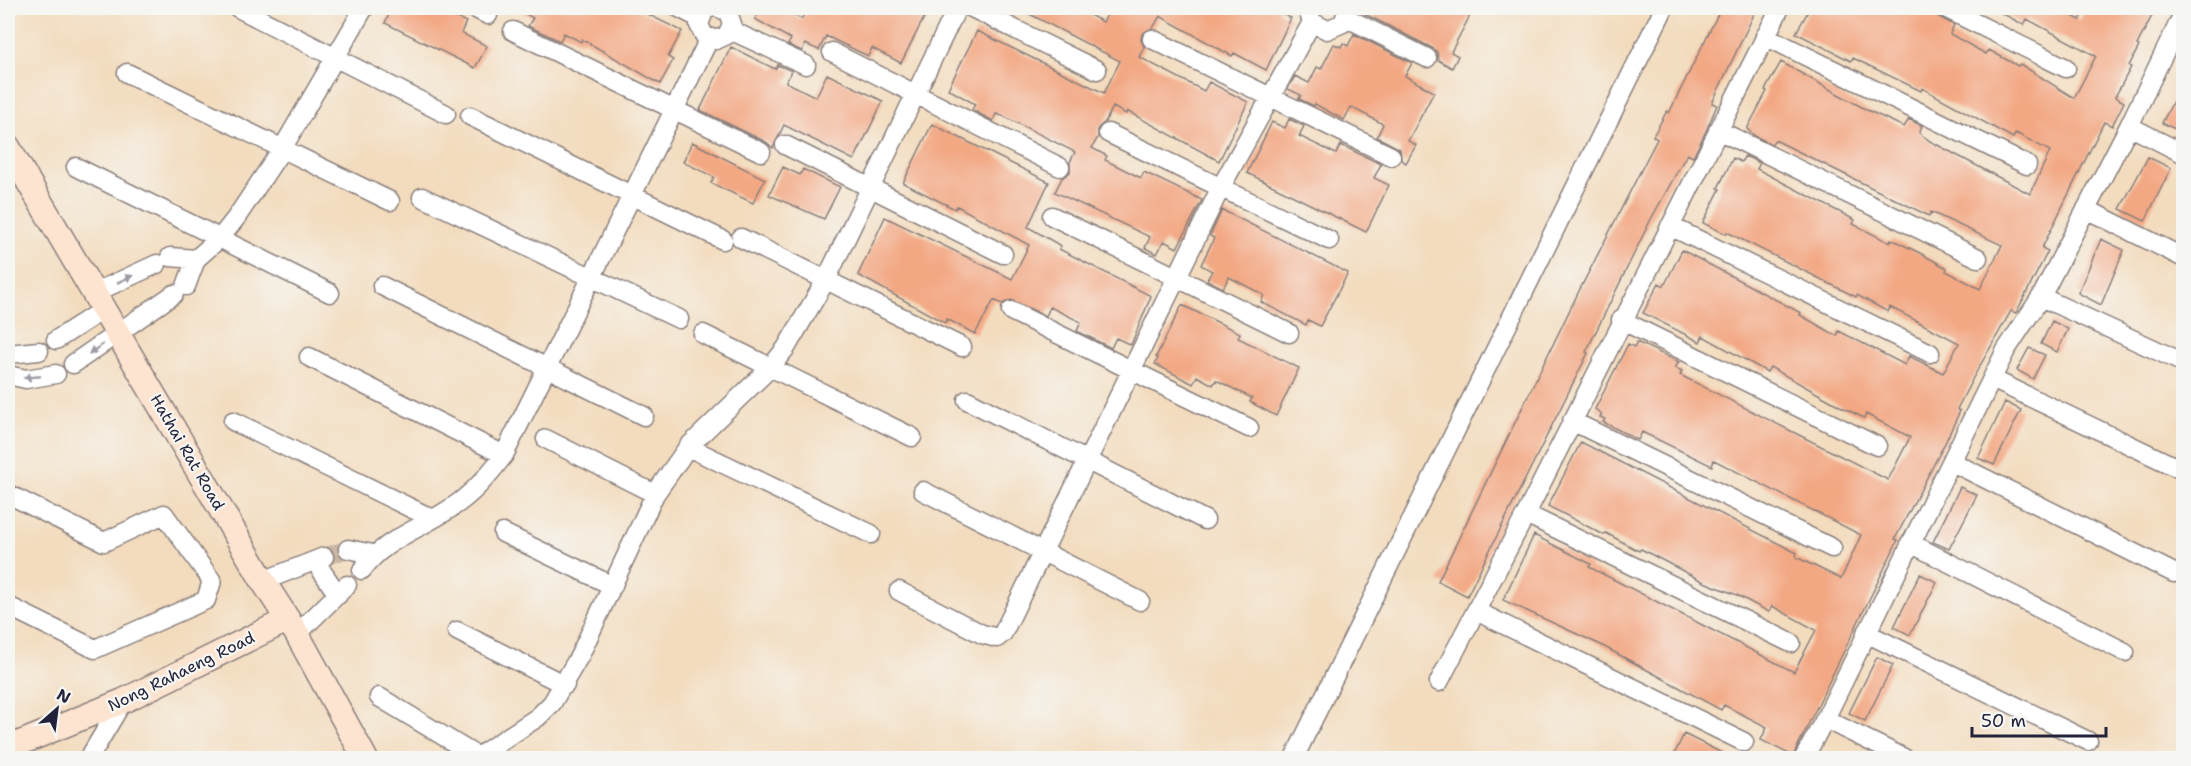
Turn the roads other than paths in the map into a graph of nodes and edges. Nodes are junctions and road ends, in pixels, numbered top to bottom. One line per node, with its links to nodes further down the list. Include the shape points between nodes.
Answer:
1 (238, 8): 20 (street)
2 (364, 8): 20 (street)
3 (679, 8): 10 (street)
4 (957, 8): 26 (street)
5 (972, 8): 24 (street)
6 (1664, 8): 134 (street)
7 (1779, 8): 15 (street)
8 (1945, 8): 23 (street)
9 (2184, 12): 18 (street)
10 (705, 13): 16 (street, via 700,30)
11 (1347, 13): 12 (street, via 1339,27 1327,30); 21 (street)
12 (1309, 15): 27 (street)
13 (729, 16): 16 (street, via 722,38); 22 (street)
14 (513, 31): 28 (street)
15 (1765, 36): 32 (street); 40 (street)
16 (710, 39): 28 (street)
17 (1152, 39): 27 (street)
18 (2176, 45): 31 (street)
19 (832, 52): 26 (street)
20 (336, 57): 29 (street); 36 (street)
21 (1427, 58)
22 (806, 65)
23 (2066, 68)
24 (1097, 70)
25 (127, 73): 36 (street)
26 (916, 96): 42 (street); 44 (street)
27 (1271, 96): 39 (street); 43 (street)
28 (675, 110): 37 (street); 45 (street)
29 (446, 114)
30 (470, 116): 45 (street)
31 (2129, 126): 38 (street); 48 (street)
32 (1718, 130): 50 (street); 54 (street)
33 (1108, 133): 43 (street)
34 (785, 145): 44 (street)
35 (8, 147): 63 (main road, Hathai Rat Road)
36 (282, 149): 47 (street); 51 (street)
37 (761, 152)
38 (2184, 154)
39 (1391, 156)
40 (2027, 165)
41 (75, 167): 51 (street)
42 (1060, 167)
43 (1221, 187): 52 (street); 58 (street)
44 (871, 188): 53 (street); 59 (street)
45 (633, 196): 57 (street); 59 (street)
46 (422, 197): 57 (street)
47 (390, 201)
48 (2086, 209): 55 (street); 62 (street)
49 (1052, 216): 58 (street)
50 (1670, 226): 66 (street); 73 (street)
51 (221, 237): 56 (street); 61 (street)
52 (1329, 240)
53 (1003, 254)
54 (1978, 258)
55 (2184, 258)
56 (196, 260): 63 (street, one-way to 56, via 163,261); 68 (street, via 180,290)
57 (592, 277): 65 (street); 78 (street)
58 (1178, 279): 67 (street); 80 (street)
59 (826, 280): 71 (street); 79 (street)
60 (382, 286): 78 (street)
61 (330, 293)
62 (2041, 297): 76 (street); 83 (street)
63 (99, 301): 68 (main road, Hathai Rat Road); 70 (street)
64 (1011, 311): 80 (street)
65 (679, 319)
66 (1622, 320): 87 (street); 91 (street)
67 (1289, 333)
68 (118, 334): 77 (street, one-way to 77); 112 (main road, Hathai Rat Road)
69 (703, 334): 79 (street)
70 (56, 340)
71 (962, 347)
72 (39, 351): 74 (street)
73 (1930, 353)
74 (8, 354)
75 (309, 357): 93 (street)
76 (2184, 363)
77 (73, 364)
78 (547, 368): 85 (street); 93 (street)
79 (770, 368): 89 (street); 92 (street)
80 (1132, 370): 88 (street); 94 (street)
81 (56, 374): 82 (street, one-way to 82, via 26,380)
82 (8, 375)
83 (1992, 379): 95 (street); 96 (street)
84 (967, 400): 94 (street)
85 (644, 416)
86 (233, 421): 101 (street)
87 (1572, 421): 100 (street); 106 (street)
88 (1249, 428)
89 (912, 437)
90 (546, 439): 99 (street)
91 (1877, 446)
92 (688, 447): 99 (street); 104 (street)
93 (504, 455): 101 (street, via 470,495)
94 (1088, 461): 102 (street); 108 (street)
95 (1952, 462): 105 (street); 111 (street)
96 (2184, 471)
97 (923, 491): 108 (street)
98 (8, 494): 116 (street, via 104,542 164,514 212,581 206,600 94,649)
99 (655, 494): 113 (street)
100 (1526, 514): 117 (street); 121 (street)
101 (433, 519): 109 (street)
102 (1205, 520)
103 (503, 533): 113 (street)
104 (871, 534)
105 (1910, 543): 120 (street); 122 (street)
106 (1832, 548)
107 (348, 549): 109 (street)
108 (1045, 551): 114 (street, via 997,638); 115 (street)
109 (373, 554): 110 (street)
110 (362, 570)
111 (2174, 573)
112 (263, 581): 118 (main road, Hathai Rat Road); 118 (street, via 320,559 343,590)
113 (613, 586): 124 (street)
114 (899, 591)
115 (1140, 601)
116 (8, 606)
117 (1476, 611): 123 (street); 129 (street)
118 (292, 627): 126 (main road, Nong Rahaeng Road); 133 (main road, Hathai Rat Road)
119 (457, 632): 124 (street)
120 (1866, 633): 127 (street); 128 (street)
121 (1791, 643)
122 (2125, 652)
123 (1439, 682)
124 (565, 685): 131 (street, via 538,717)
125 (379, 697): 131 (street)
126 (123, 701): 130 (main road, Nong Rahaeng Road); 132 (street)
127 (1825, 719): 135 (street); 136 (street)
128 (2088, 741)
129 (1744, 742)
130 (8, 748)
131 (477, 758)
132 (89, 759)
133 (365, 759)
134 (1294, 759)
135 (1804, 759)
136 (1904, 759)

